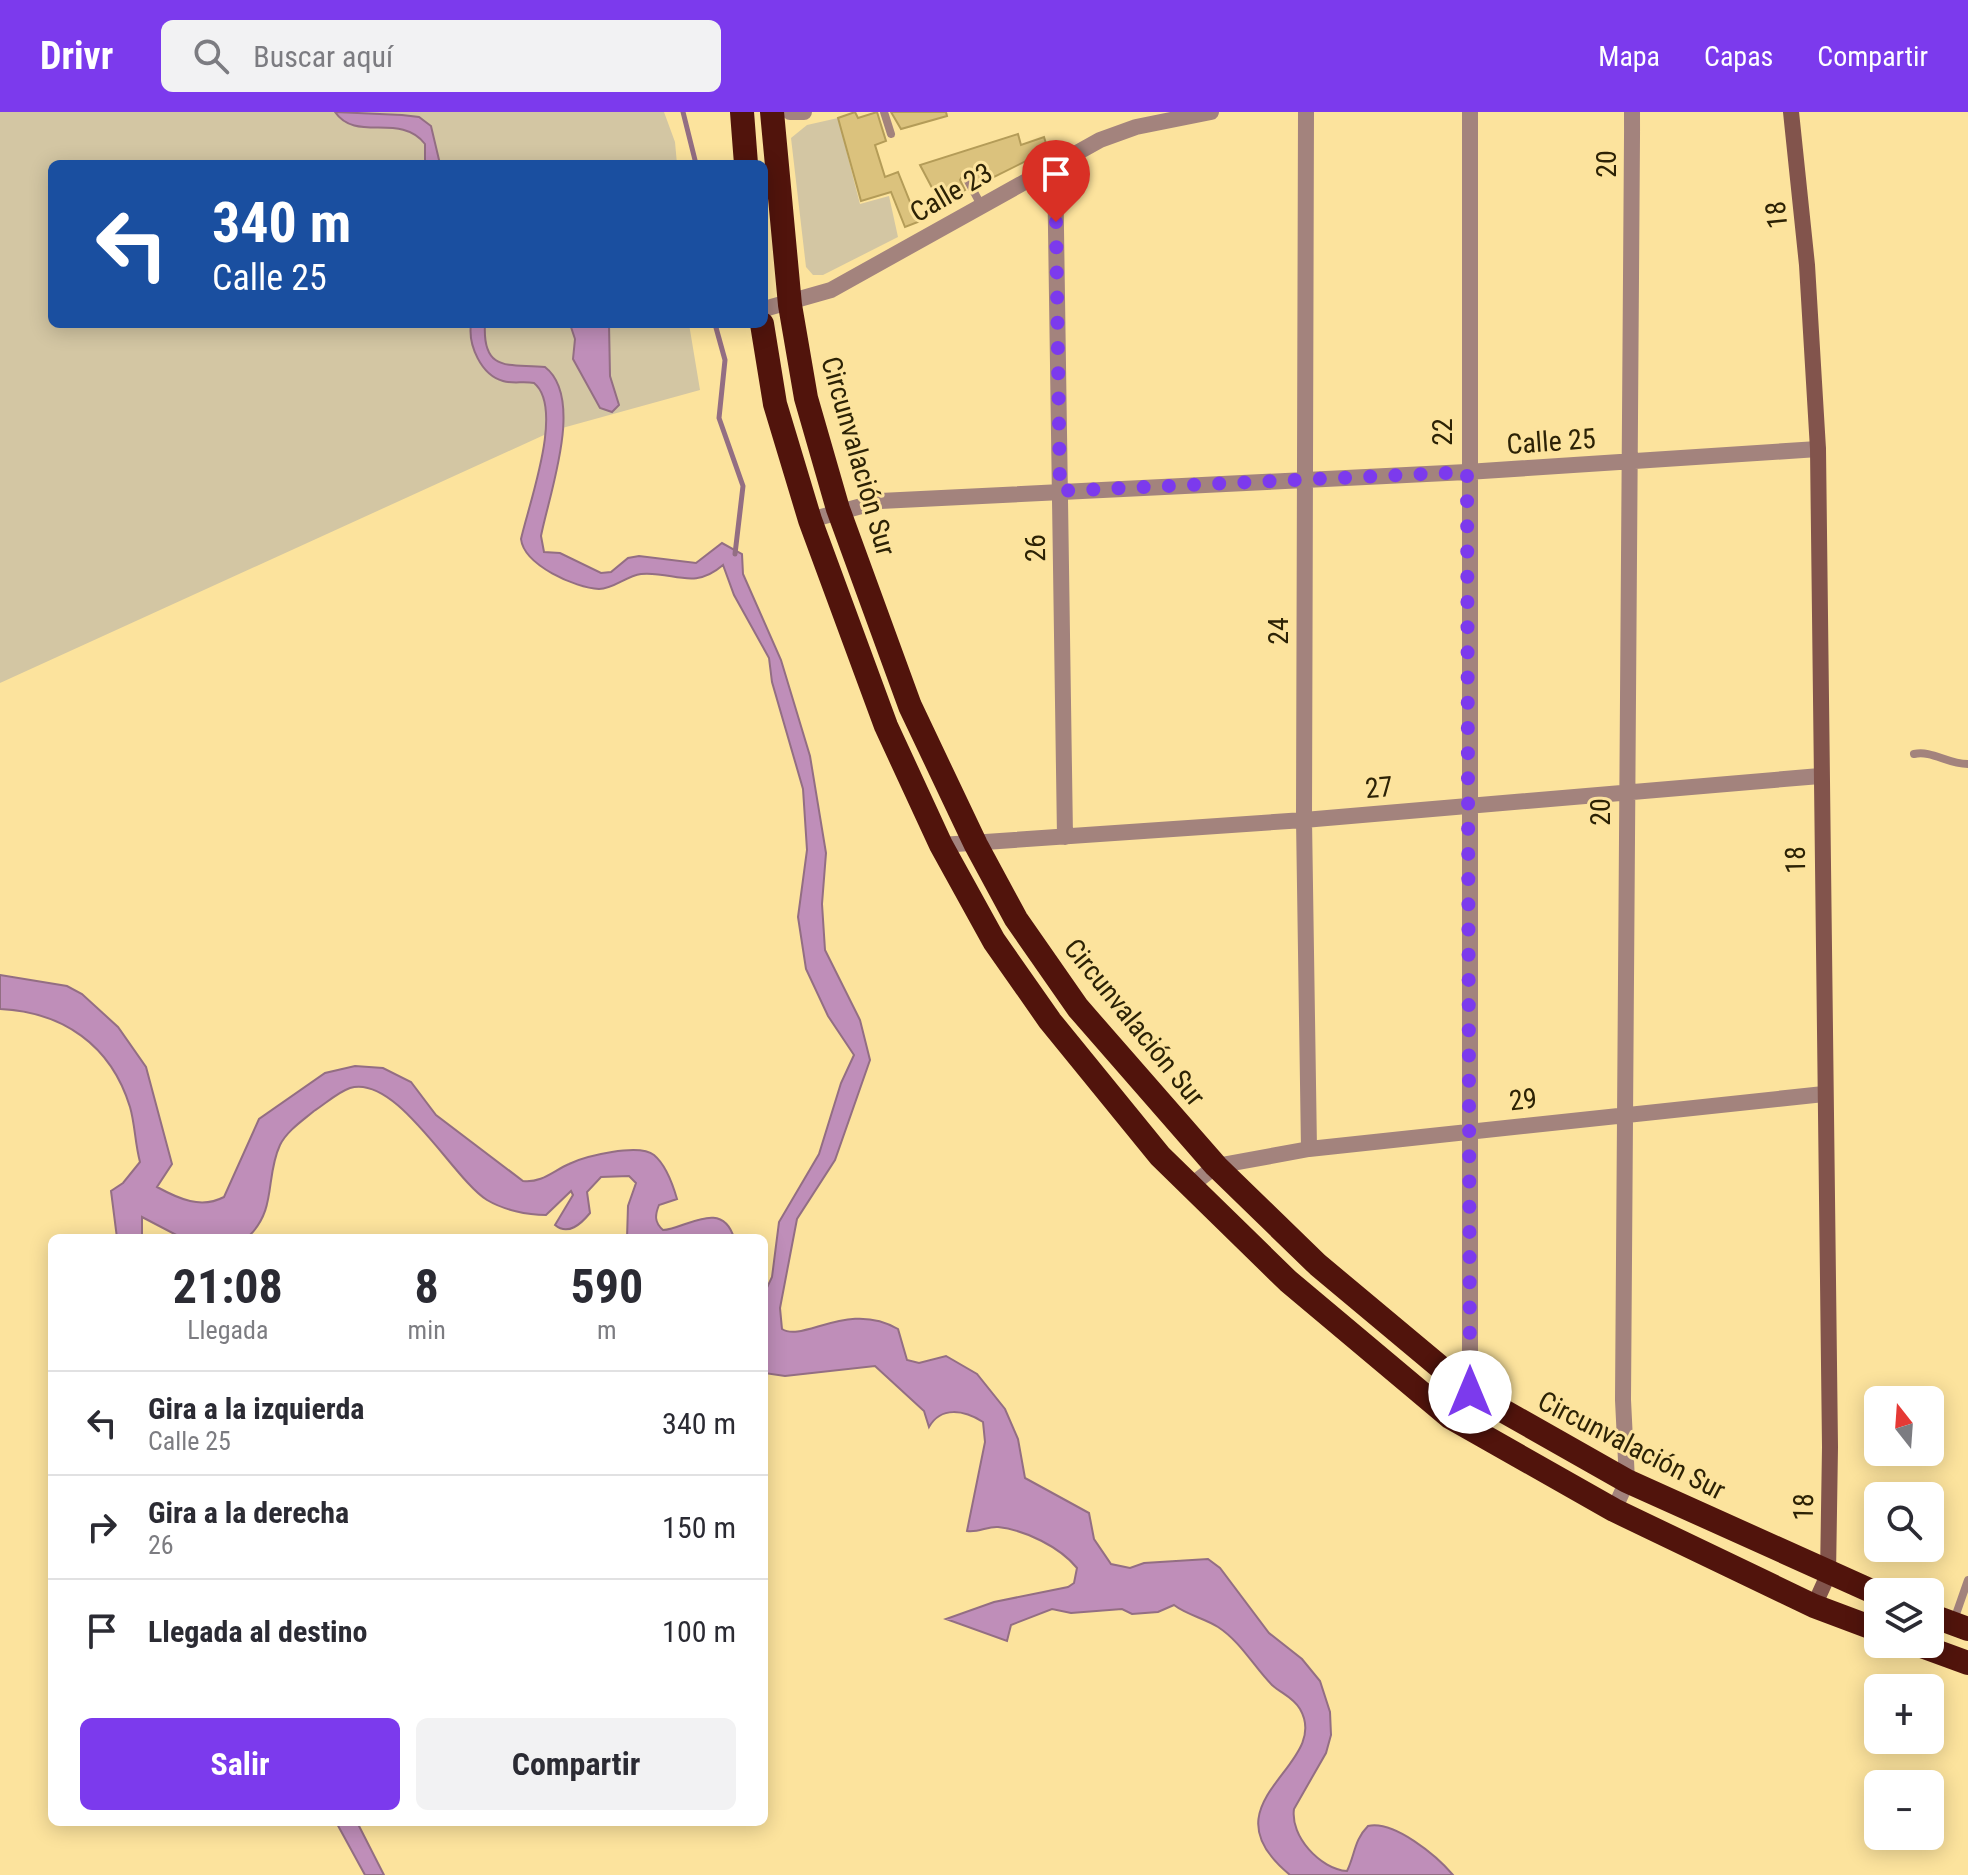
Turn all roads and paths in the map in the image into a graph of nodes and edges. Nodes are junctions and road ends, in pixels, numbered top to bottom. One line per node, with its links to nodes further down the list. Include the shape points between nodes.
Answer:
1 (742, 112): 12 (highway)
2 (772, 112): 16 (highway, Circunvalación Sur)
3 (790, 112): 4 (street)
4 (804, 112)
5 (884, 112): 11 (lane)
6 (1211, 112): 13 (street, Calle 23, via 1136,127)
7 (1306, 112): 22 (street, 24)
8 (1470, 112): 21 (street, 22)
9 (1632, 112): 20 (street, 20)
10 (1791, 112): 19 (street, 18)
11 (891, 134)
12 (746, 160)
13 (1055, 162): 15 (street, Calle 23); 23 (street, 26)
14 (967, 179): 15 (lane)
15 (981, 205): 16 (street, Calle 23, via 831,290)
16 (790, 305): 17 (street, Calle 23); 24 (highway, Circunvalación Sur, via 806,398)
17 (768, 308)
18 (763, 328): 25 (highway, via 775,404)
19 (1818, 449): 20 (street, Calle 25); 28 (street, 18)
20 (1633, 462): 21 (street, Calle 25); 29 (street, 20)
21 (1467, 472): 22 (street, Calle 25); 30 (street, 22)
22 (1304, 480): 23 (street, Calle 25); 31 (street, 24)
23 (1060, 491): 24 (street, Calle 25, via 880,501); 32 (street, 26)
24 (838, 509): 25 (street, Calle 25); 34 (highway, Circunvalación Sur, via 910,706)
25 (810, 520): 33 (highway, via 886,726)
26 (1914, 754): 27 (lane)
27 (1968, 764)
28 (1820, 776): 29 (street, 27); 35 (street, 18)
29 (1626, 793): 30 (street, 27); 36 (street, 20)
30 (1469, 805): 31 (street, 27); 37 (street, 22)
31 (1304, 820): 32 (street, 27); 38 (street, 24)
32 (1065, 837): 34 (street, 27)
33 (941, 845): 34 (street, 27); 40 (highway, via 994,941 1050,1021)
34 (976, 845): 39 (highway, Circunvalación Sur, via 1016,919 1078,1008)
35 (1824, 1094): 36 (street, 29); 45 (street, 18)
36 (1624, 1113): 37 (street, 29); 43 (street, 20)
37 (1469, 1131): 38 (street, 29); 41 (street, 22)
38 (1309, 1149): 39 (street, 29)
39 (1216, 1166): 40 (street, 29); 41 (highway, Circunvalación Sur, via 1318,1265)
40 (1189, 1187): 42 (highway, via 1288,1281)
41 (1470, 1392): 42 (street); 43 (highway, Circunvalación Sur)
42 (1450, 1417): 44 (highway)
43 (1627, 1481): 44 (street, 20); 45 (highway, Circunvalación Sur)
44 (1614, 1510): 48 (highway)
45 (1828, 1575): 47 (highway, Circunvalación Sur); 48 (street, 18)
46 (1968, 1580): 49 (lane)
47 (1864, 1589)
48 (1814, 1606): 50 (highway)
49 (1950, 1622)
50 (1864, 1625)
51 (1944, 1654): 52 (highway)
52 (1968, 1663)

